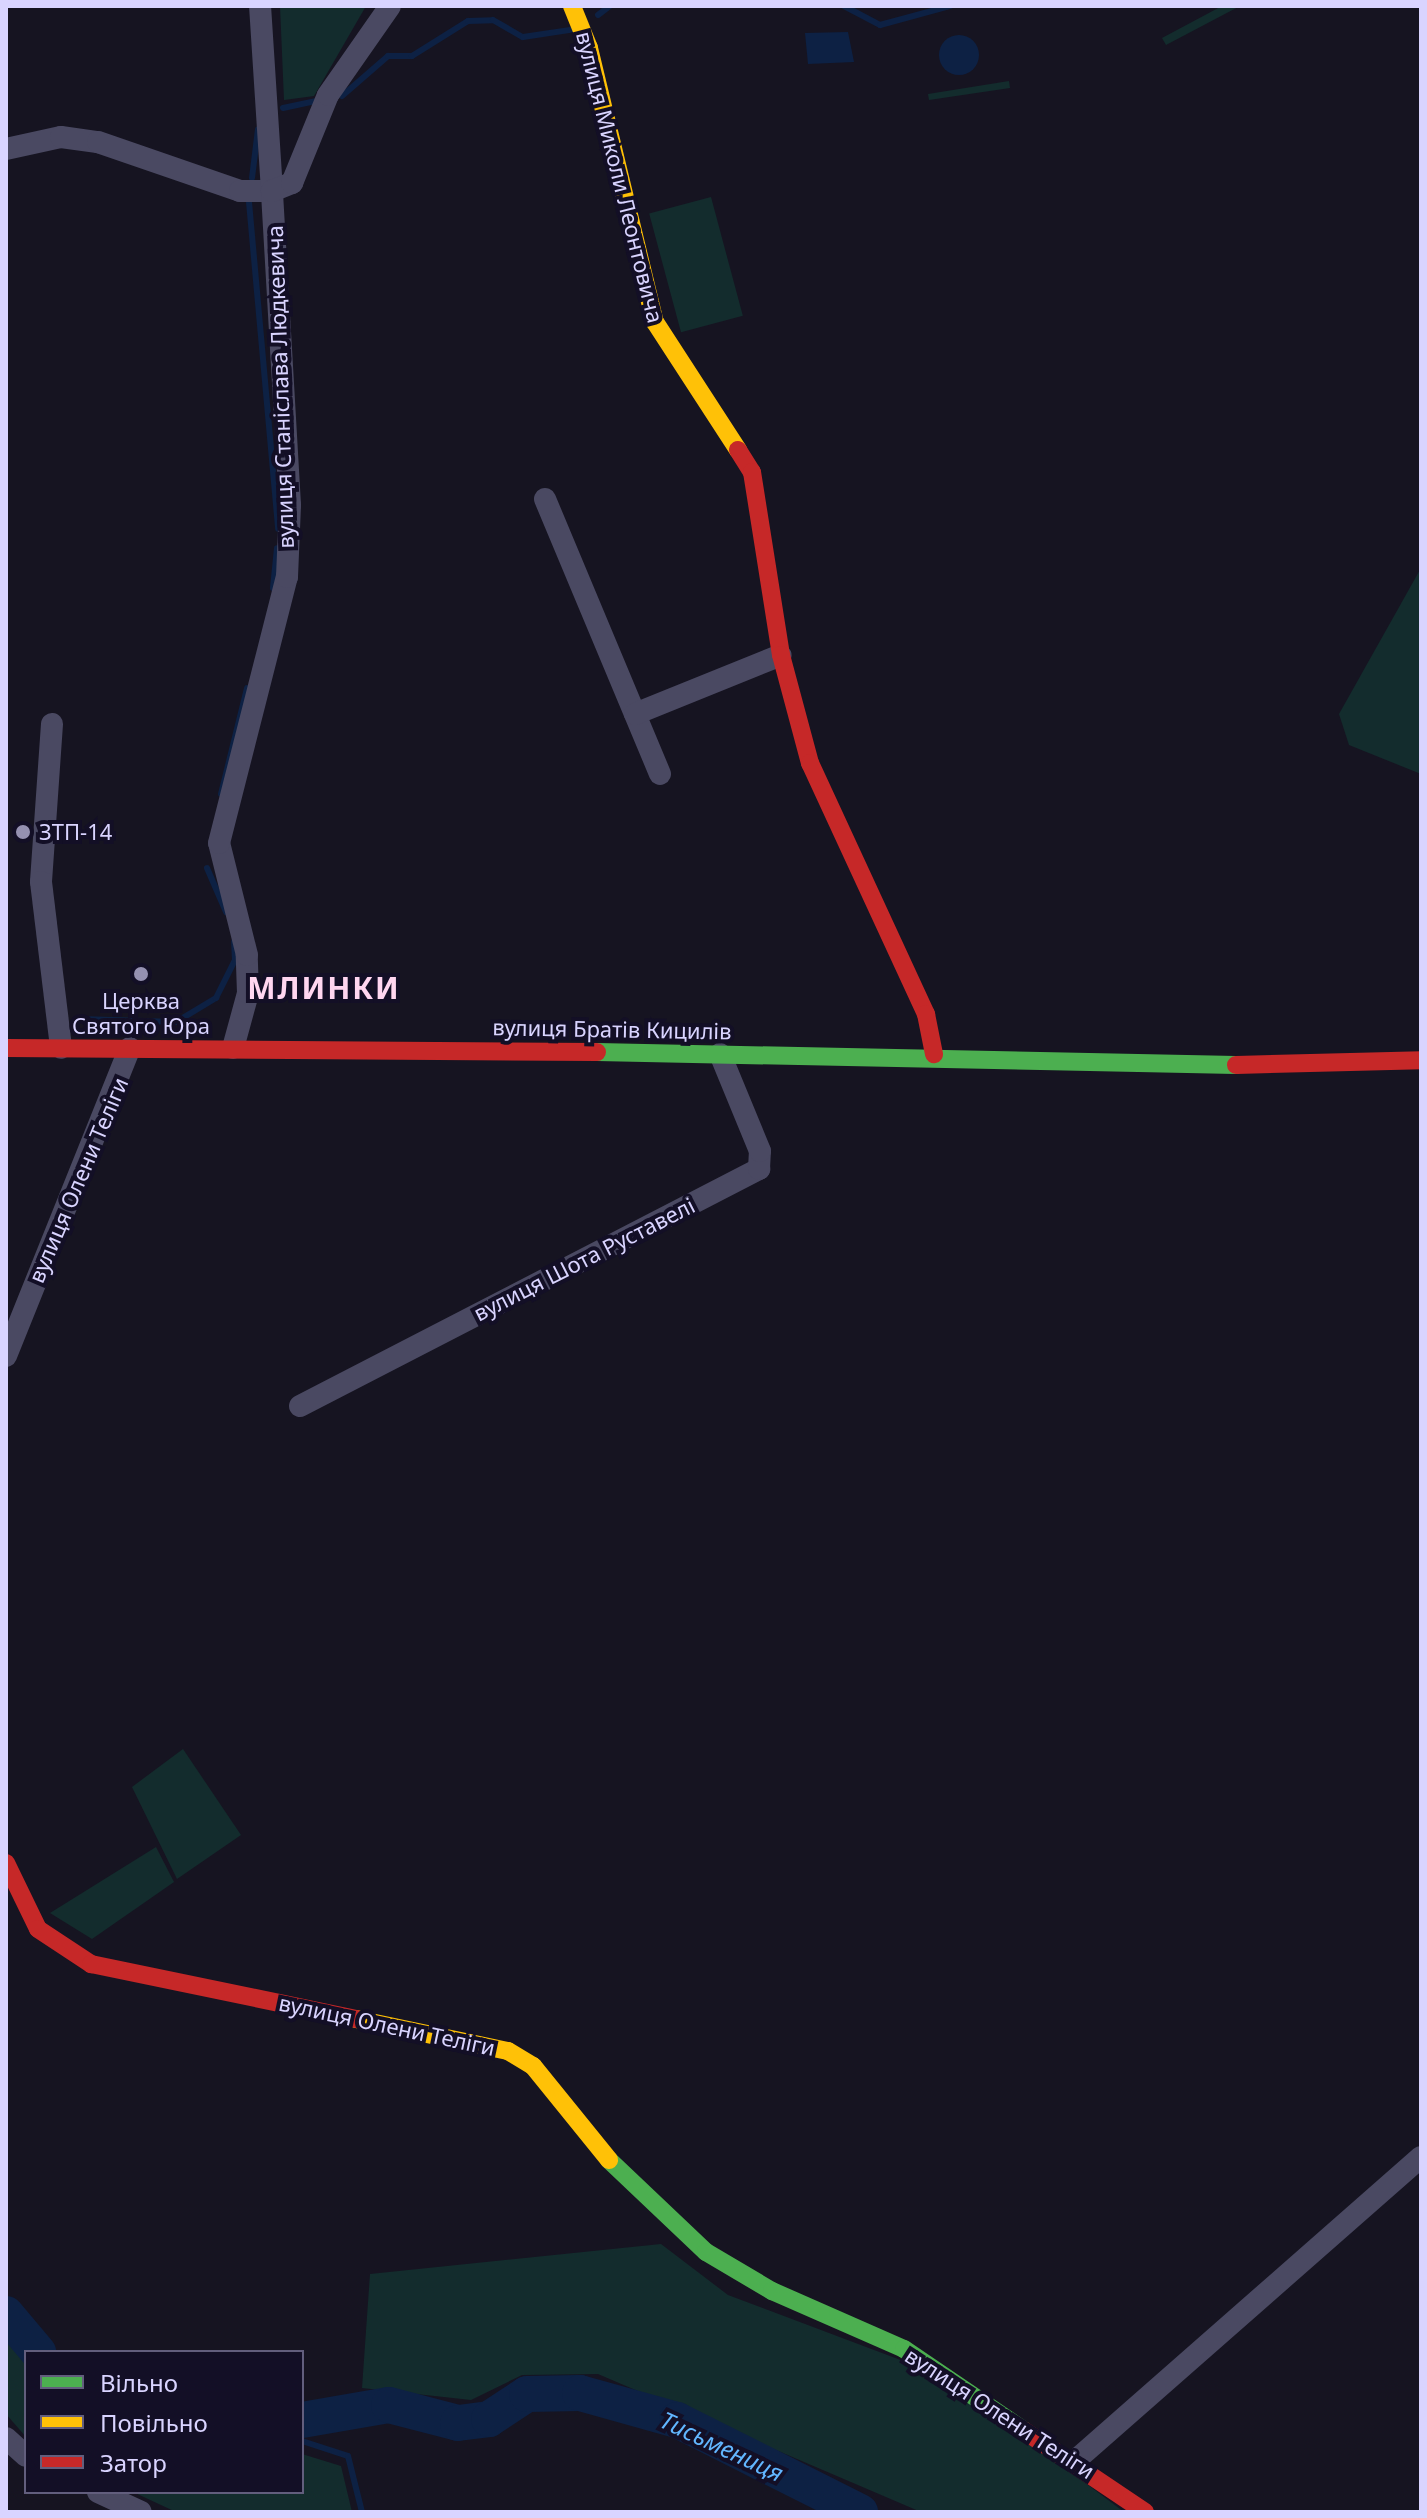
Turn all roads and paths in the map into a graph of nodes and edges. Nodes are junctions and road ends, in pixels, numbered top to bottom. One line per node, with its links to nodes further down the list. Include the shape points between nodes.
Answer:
1 (260, 6): 5 (street, вулиця Станіслава Людкевича)
2 (390, 6): 5 (street, via 328,95 292,183)
3 (572, 6): 7 (street, вулиця Миколи Леонтовича, via 589,48 655,322 752,472)
4 (6, 149): 5 (street, via 61,137 98,142 240,191)
5 (272, 191): 14 (street, вулиця Станіслава Людкевича, via 287,577 219,843 247,955 248,993)
6 (545, 499): 8 (street)
7 (781, 655): 8 (street); 16 (street, вулиця Миколи Леонтовича, via 832,823 926,1014)
8 (635, 714): 10 (street)
9 (52, 724): 12 (street, via 41,882)
10 (660, 774)
11 (6, 1048): 12 (street, вулиця Братів Кицилів)
12 (61, 1048): 13 (street, вулиця Братів Кицилів)
13 (130, 1048): 14 (street, вулиця Братів Кицилів); 18 (street, вулиця Олени Теліги)
14 (233, 1048): 15 (street, вулиця Братів Кицилів)
15 (720, 1054): 16 (street, вулиця Братів Кицилів); 19 (street, вулиця Шота Руставелі, via 760,1151 759,1169)
16 (934, 1054): 17 (street, вулиця Братів Кицилів, via 1217,1065)
17 (1421, 1060)
18 (6, 1356)
19 (300, 1406)
20 (6, 1863): 24 (street, вулиця Олени Теліги, via 38,1929 91,1964 508,2051 533,2066 636,2192 706,2252 772,2291 904,2349)
21 (1421, 2157): 24 (street)
22 (6, 2438): 23 (street)
23 (24, 2454)
24 (1076, 2460): 27 (street, вулиця Олени Теліги)
25 (102, 2494): 26 (street)
26 (141, 2512)
27 (1145, 2512)

